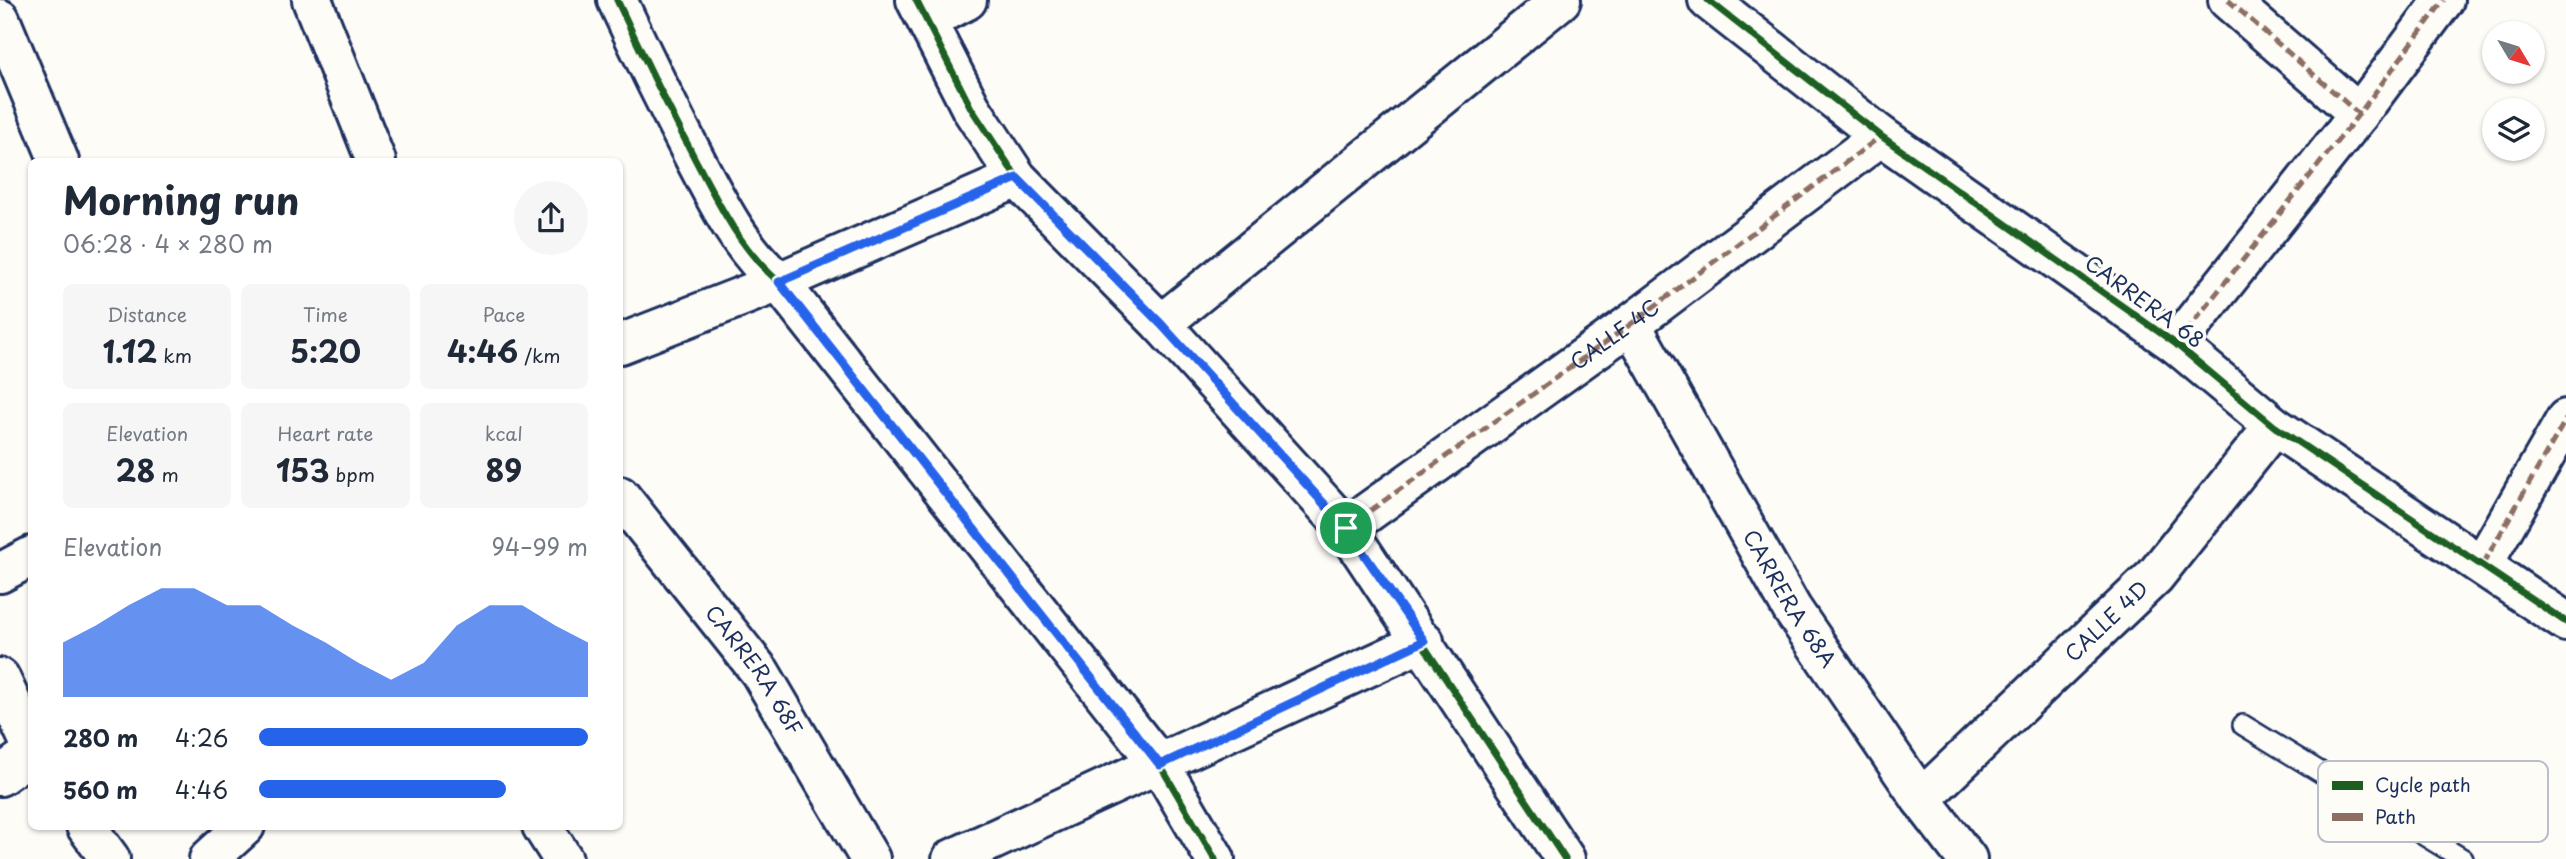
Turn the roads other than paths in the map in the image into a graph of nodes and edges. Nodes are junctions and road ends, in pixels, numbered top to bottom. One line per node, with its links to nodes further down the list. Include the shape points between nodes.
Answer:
1 (312, 0): 13 (street)
2 (617, 0): 15 (street, via 719,205 748,250)
3 (967, 0): 8 (street)
4 (1561, 0): 16 (street)
5 (1708, 0): 11 (street, CARRERA 68)
6 (2228, 0): 10 (street)
7 (2444, 0): 10 (street)
8 (922, 10): 14 (street, via 971,108)
9 (0, 19): 12 (street)
10 (2359, 114): 19 (street)
11 (1881, 136): 17 (street, CALLE 4C); 19 (street, CARRERA 68)
12 (58, 158)
13 (375, 158)
14 (1017, 178): 15 (street); 16 (street)
15 (779, 282): 18 (street); 33 (street)
16 (1161, 324): 23 (street)
17 (1630, 324): 23 (street, CALLE 4C); 36 (street, CARRERA 68A, via 1792,609)
18 (623, 343)
19 (2176, 344): 21 (street, CARRERA 68)
20 (2566, 419): 25 (street)
21 (2274, 426): 25 (street, CARRERA 68); 36 (street, CALLE 4D, via 2155,576)
22 (623, 500): 44 (street, CARRERA 68F, via 760,672)
23 (1346, 528): 28 (street)
24 (28, 558): 26 (street)
25 (2483, 565): 27 (street, CARRERA 68)
26 (0, 573)
27 (2566, 622)
28 (1424, 641): 33 (street); 47 (street)
29 (0, 678): 31 (street)
30 (2243, 725): 34 (lane)
31 (28, 741)
32 (28, 753): 35 (street)
33 (1160, 765): 45 (street); 46 (street)
34 (2318, 771)
35 (0, 776)
36 (1921, 799): 48 (street, CARRERA 68A)
37 (89, 830): 41 (street)
38 (241, 830): 42 (street)
39 (544, 830): 43 (street)
40 (2435, 842): 49 (lane)
41 (110, 859)
42 (209, 859)
43 (562, 859)
44 (870, 859)
45 (952, 859)
46 (1215, 859)
47 (1565, 859)
48 (1967, 859)
49 (2463, 859)

